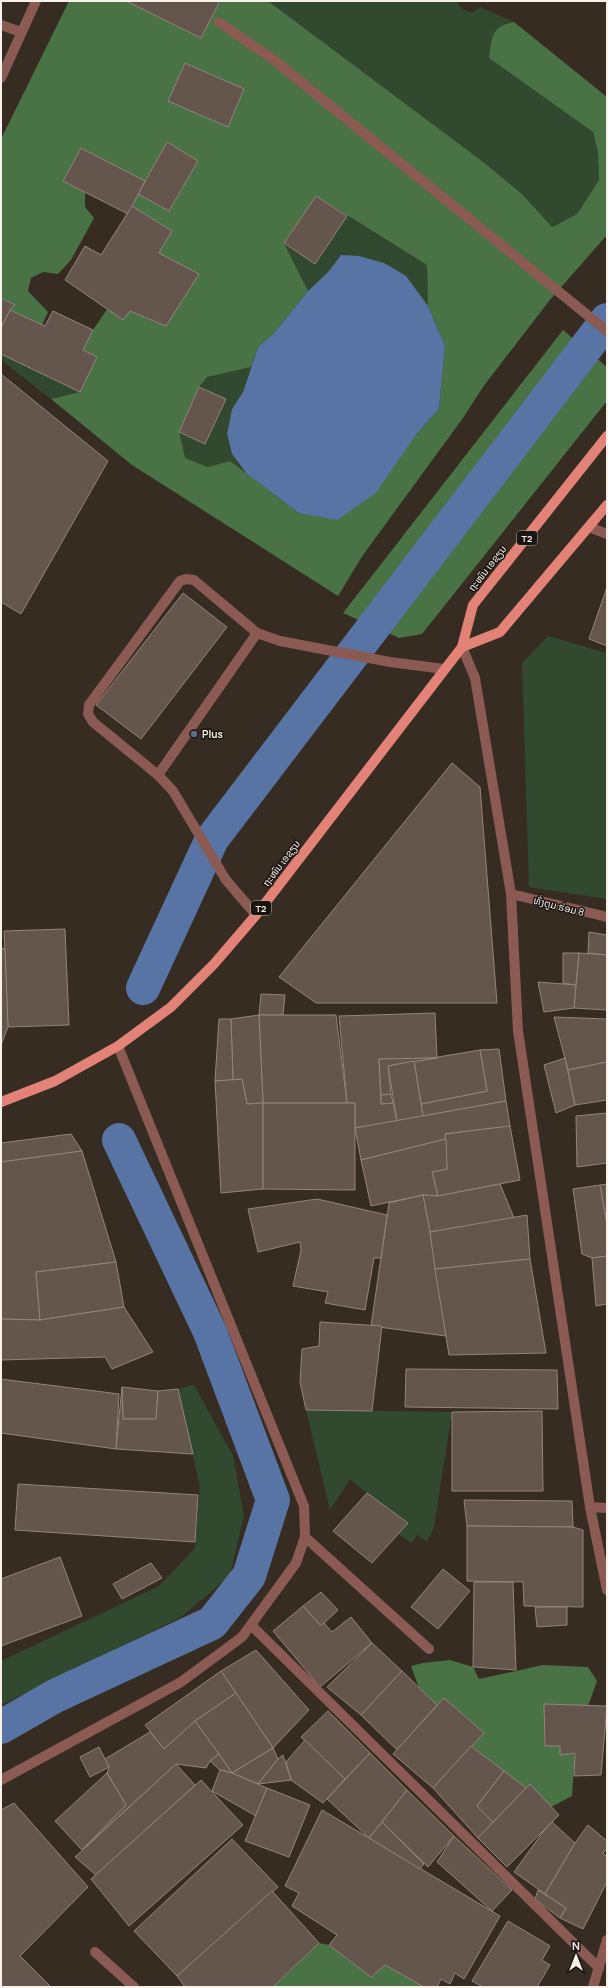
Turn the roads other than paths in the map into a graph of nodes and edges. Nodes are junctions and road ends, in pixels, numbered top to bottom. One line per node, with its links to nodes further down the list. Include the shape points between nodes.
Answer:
1 (36, 1): 4 (street)
2 (218, 22): 6 (street, via 274,60)
3 (1, 25): 4 (street)
4 (21, 32): 5 (street)
5 (1, 78)
6 (607, 331)
7 (607, 436): 12 (main road, ຖະໜົນ ເອຊຽນ / T2, via 474,604)
8 (607, 505): 9 (main road, ຖະໜົນ ເອຊຽນ / T2)
9 (589, 527): 10 (street); 12 (main road, ຖະໜົນ ເອຊຽນ / T2, via 500,632)
10 (607, 534)
11 (257, 633): 13 (street, via 280,641 390,662); 14 (street); 14 (street, via 194,580 180,581 89,705 88,714 93,722)
12 (462, 647): 13 (main road, ຖະໜົນ ເອຊຽນ / T2); 15 (street, via 475,678)
13 (444, 669): 16 (main road, ຖະໜົນ ເອຊຽນ / T2)
14 (158, 776): 16 (street, via 173,791 226,880)
15 (511, 894): 17 (street, ທົ່ງຕູມ ຮ່ອມ 8); 20 (street, via 518,1031)
16 (256, 915): 18 (main road, ຖະໜົນ ເອຊຽນ / T2, via 214,964 171,1007)
17 (607, 917)
18 (118, 1046): 19 (main road, ຖະໜົນ ເອຊຽນ / T2, via 56,1081); 22 (street, via 304,1506)
19 (1, 1102)
20 (590, 1507): 21 (street); 23 (street)
21 (607, 1508)
22 (305, 1537): 24 (street, via 296,1563); 25 (street)
23 (607, 1590)
24 (250, 1625): 26 (street, via 242,1637 181,1682); 29 (street)
25 (429, 1648)
26 (1, 1780)
27 (607, 1940): 29 (street)
28 (95, 1952): 30 (street)
29 (599, 1968): 31 (street)
30 (134, 1987)
31 (593, 1987)

